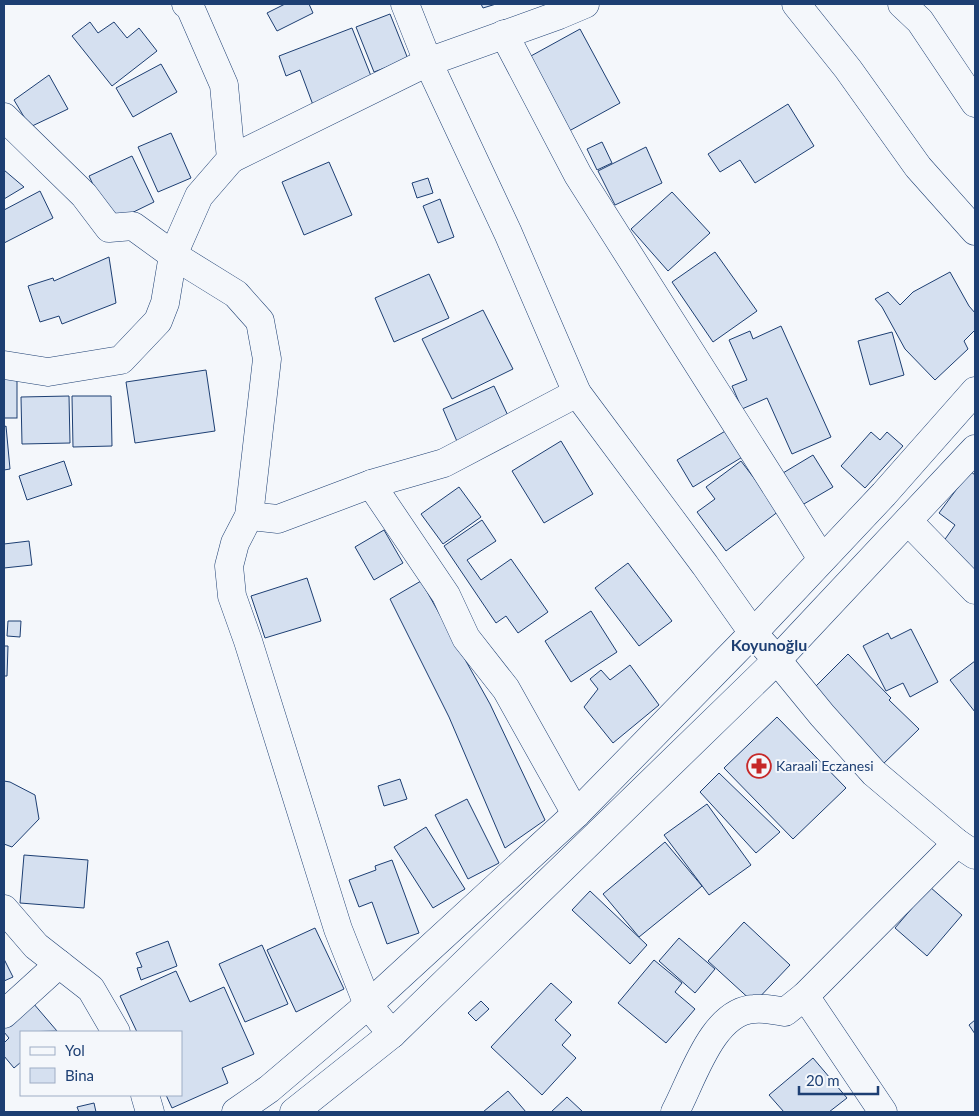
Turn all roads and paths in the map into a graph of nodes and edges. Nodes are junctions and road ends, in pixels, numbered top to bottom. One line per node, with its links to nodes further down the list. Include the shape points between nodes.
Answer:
1 (186, 4): 10 (main road, via 224,85)
2 (405, 4): 7 (main road)
3 (585, 4): 6 (main road)
4 (796, 4): 11 (main road, via 848,68 918,168)
5 (902, 4): 8 (main road, via 920,21)
6 (504, 34): 7 (main road); 20 (main road, via 578,175)
7 (428, 62): 10 (main road); 15 (main road, via 508,233)
8 (975, 103)
9 (4, 117): 12 (main road, via 84,195 109,228 133,226)
10 (231, 159): 12 (main road, via 199,196)
11 (975, 231)
12 (173, 255): 13 (main road, via 166,303 158,320 121,360 48,372); 18 (main road, via 236,294 260,321 267,359)
13 (4, 365)
14 (975, 391): 20 (main road)
15 (576, 393): 17 (main road, via 444,463); 22 (main road)
16 (975, 449): 19 (main road)
17 (371, 484): 18 (main road, via 278,519); 24 (main road, via 446,595 466,638 506,689)
18 (250, 516): 29 (main road, via 235,543 229,566 232,596 338,930)
19 (908, 521): 21 (main road); 23 (main road)
20 (822, 559): 22 (main road)
21 (975, 590)
22 (753, 633): 23 (main road); 24 (main road)
23 (777, 660): 25 (main road, via 874,772); 32 (main road)
24 (576, 814): 29 (main road)
25 (966, 849): 28 (main road)
26 (4, 909): 27 (main road, via 36,946)
27 (59, 964): 30 (main road); 31 (main road, via 91,989)
28 (805, 996): 37 (main road, via 785,1012 752,1008 724,1023 711,1037); 38 (main road)
29 (368, 1005): 32 (main road); 35 (main road, via 270,1089)
30 (4, 1014)
31 (115, 1031)
32 (392, 1034): 36 (main road)
33 (145, 1096): 34 (main road)
34 (150, 1112)
35 (236, 1112)
36 (294, 1112)
37 (675, 1112)
38 (883, 1112)

